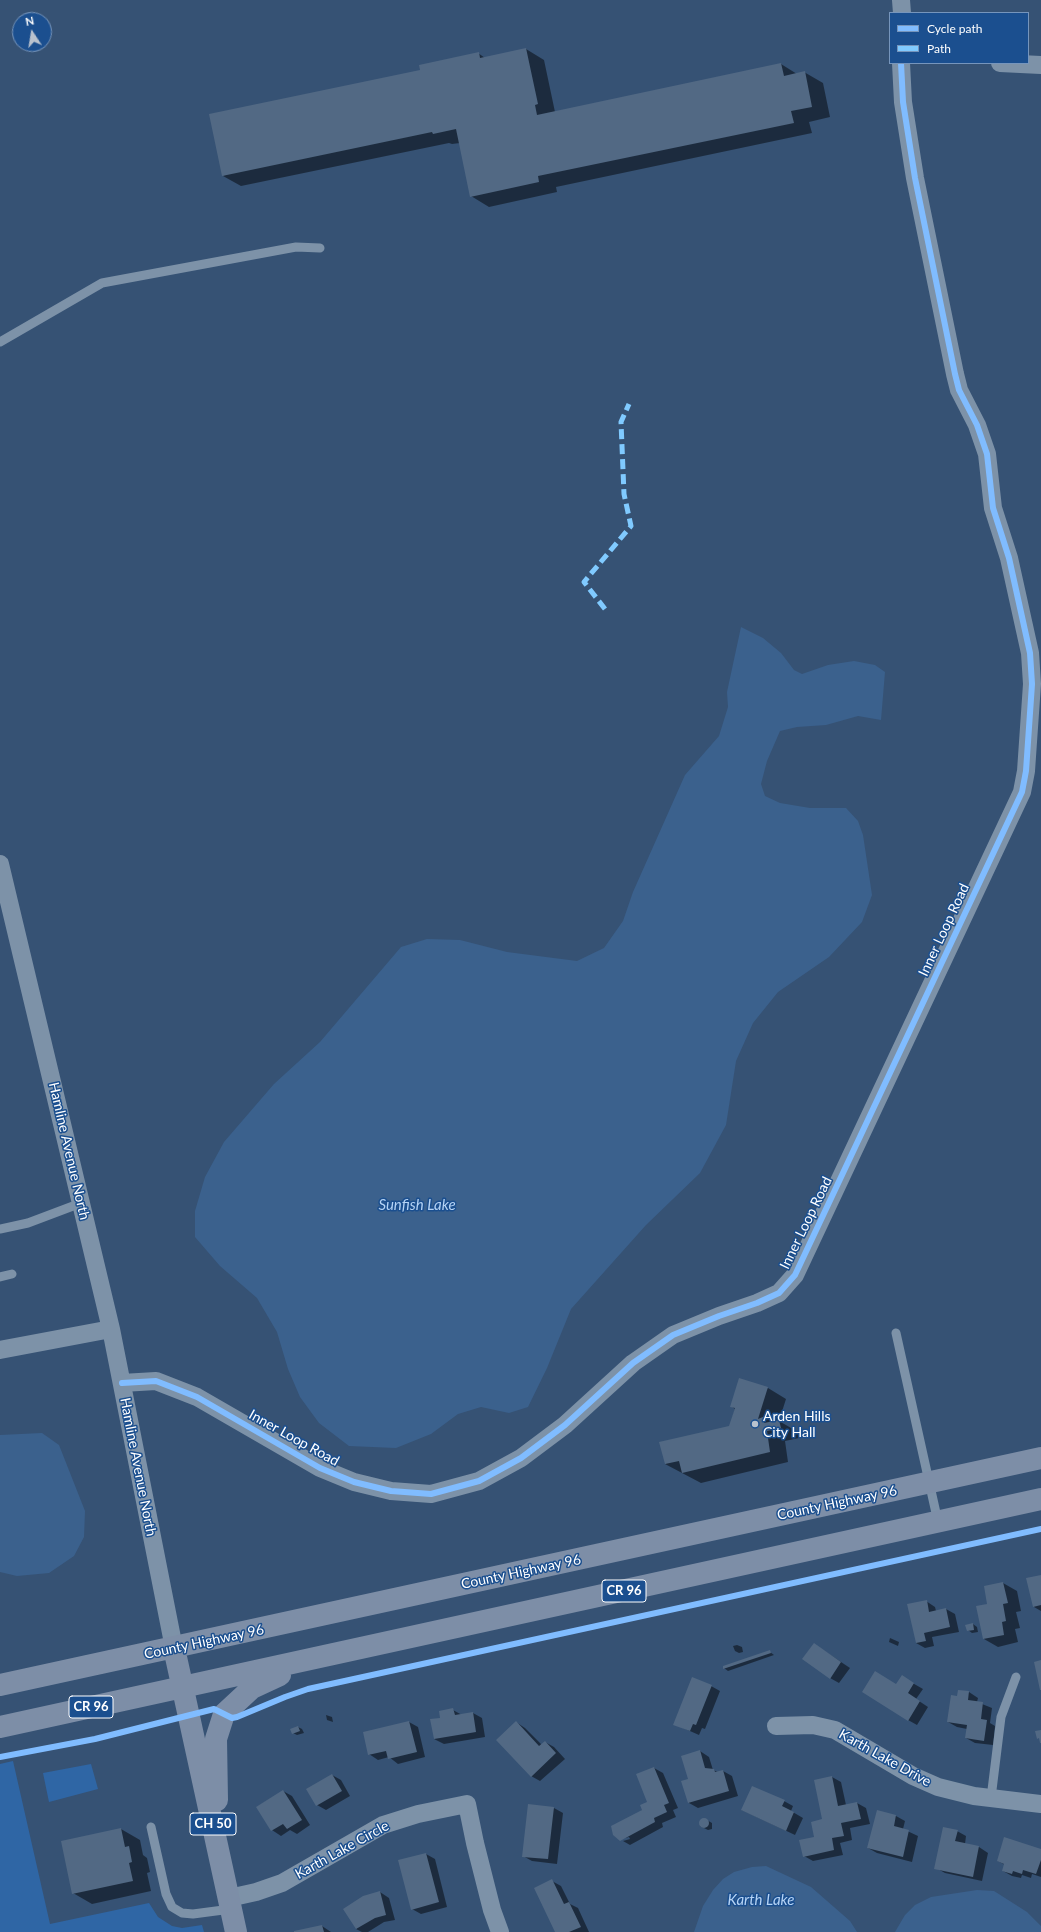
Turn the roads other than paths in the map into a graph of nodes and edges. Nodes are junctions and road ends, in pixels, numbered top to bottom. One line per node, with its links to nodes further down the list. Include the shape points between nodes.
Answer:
1 (901, 0): 2 (street)
2 (902, 12)
3 (901, 64): 16 (street, Inner Loop Road, via 903,102 915,178 955,374 959,390 977,425 987,454 993,508 1009,558 1030,653 1032,684 1026,771 1022,792 795,1275 779,1293 673,1335 633,1363 565,1425 521,1458 479,1481 431,1494 391,1491 354,1482 320,1468 197,1397 156,1381)
4 (1014, 64): 5 (street)
5 (1041, 66)
6 (320, 248): 7 (lane, via 296,247 102,284)
7 (0, 342)
8 (0, 864): 9 (street, Hamline Avenue North)
9 (81, 1203): 10 (lane, via 28,1223); 13 (street, Hamline Avenue North)
10 (0, 1229)
11 (12, 1274): 12 (lane)
12 (0, 1277)
13 (111, 1329): 15 (street); 16 (street, Hamline Avenue North)
14 (896, 1333): 18 (lane)
15 (0, 1350)
16 (122, 1383): 21 (street, Hamline Avenue North)
17 (1041, 1458): 18 (main road, County Highway 96)
18 (930, 1482): 20 (lane); 21 (main road, County Highway 96)
19 (1041, 1499): 20 (main road, CR 96)
20 (938, 1522): 22 (main road, CR 96)
21 (174, 1648): 24 (main road, County Highway 96); 25 (main road, Hamline Avenue North / CH 50)
22 (334, 1654): 25 (main road, CR 96); 31 (main road, via 261,1683 224,1714 216,1740)
23 (1016, 1678): 28 (lane, via 1001,1717)
24 (0, 1685)
25 (182, 1688): 27 (main road, CR 96); 31 (main road, Hamline Avenue North / CH 50)
26 (776, 1726): 28 (street, Karth Lake Drive, via 813,1725 835,1730 913,1776 938,1787)
27 (0, 1727)
28 (991, 1798): 29 (street, Karth Lake Drive)
29 (1041, 1804)
30 (151, 1827): 32 (lane, via 166,1894 172,1906 182,1913 193,1914)
31 (218, 1849): 32 (main road, Hamline Avenue North / CH 50)
32 (230, 1904): 33 (main road, Hamline Avenue North / CH 50); 34 (street, Karth Lake Circle, via 282,1882 383,1825 418,1814 467,1804 490,1903)
33 (236, 1932)
34 (500, 1932)

